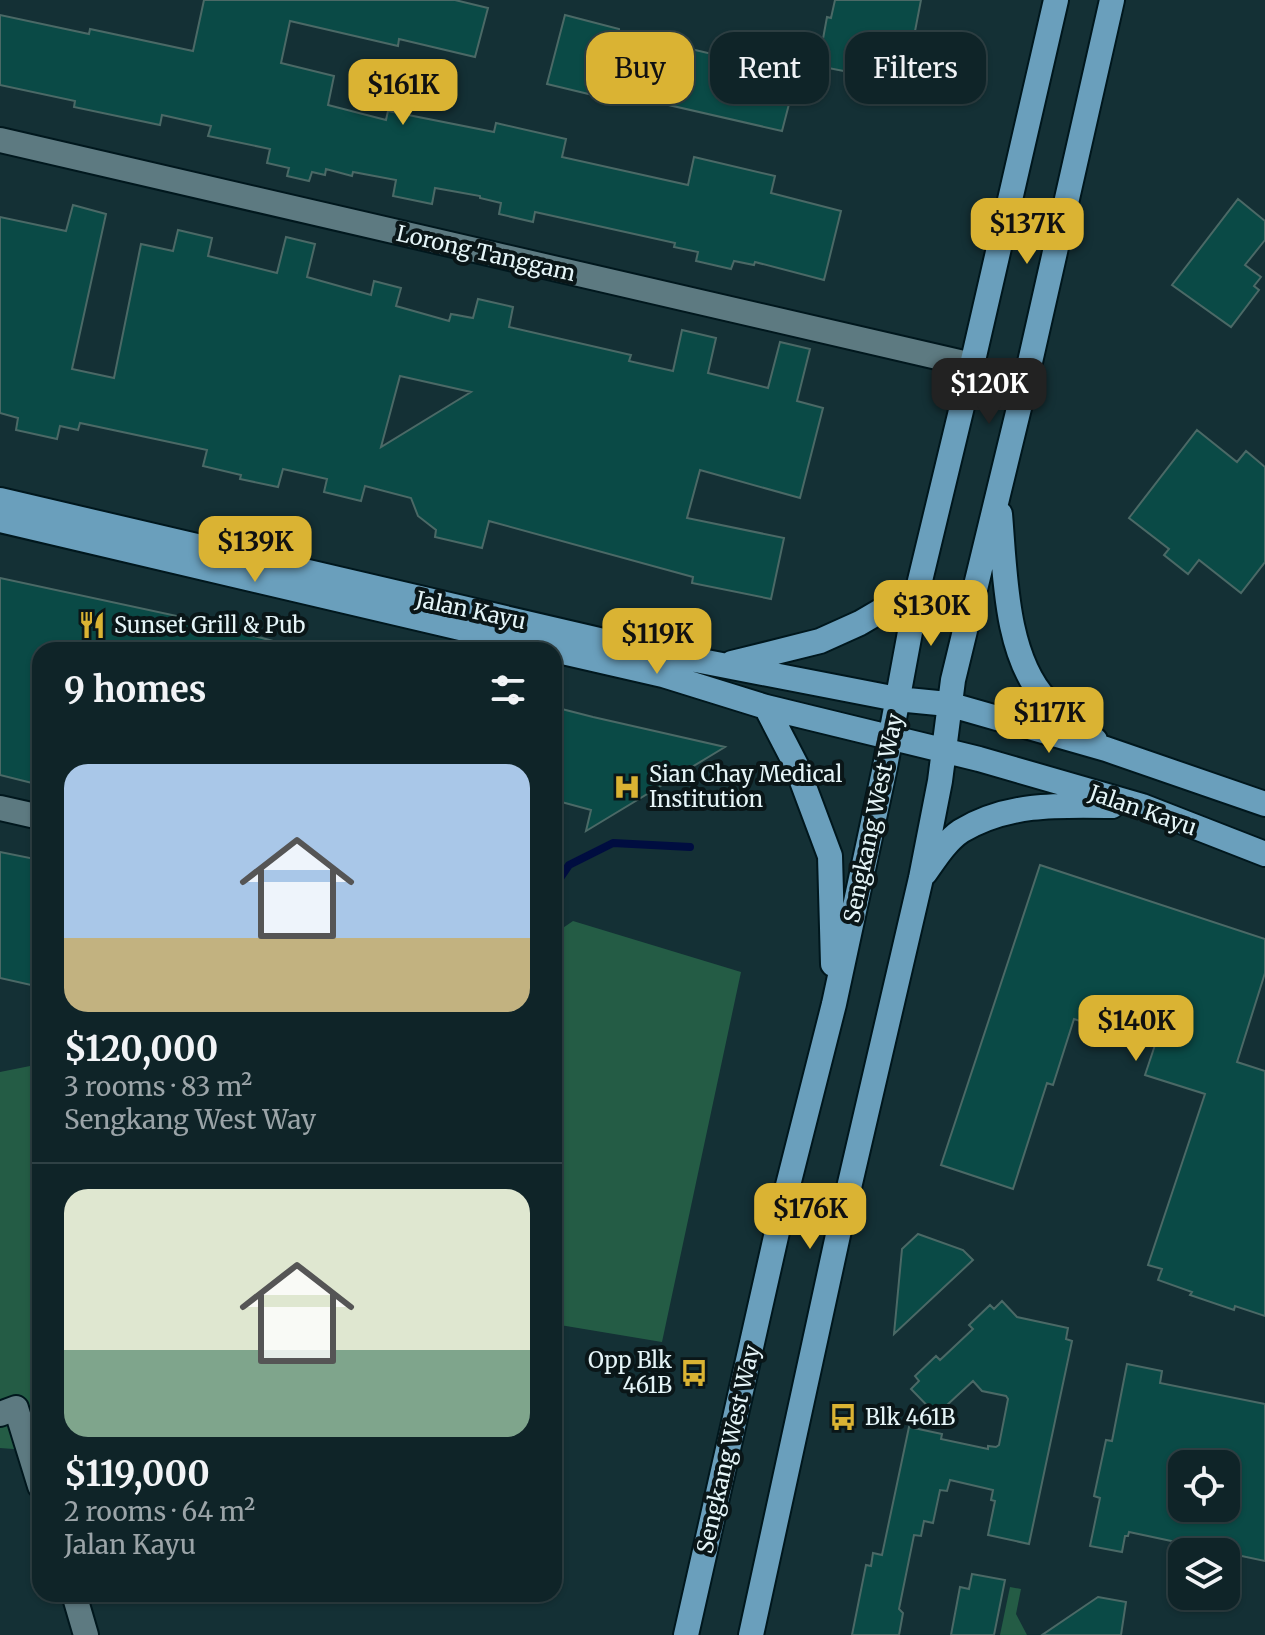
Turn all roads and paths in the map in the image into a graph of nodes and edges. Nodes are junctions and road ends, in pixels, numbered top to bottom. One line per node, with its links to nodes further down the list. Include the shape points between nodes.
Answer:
1 (1056, 0): 4 (main road, Sengkang West Way)
2 (1112, 0): 5 (main road)
3 (0, 140): 4 (street, Lorong Tanggam)
4 (972, 365): 8 (main road, Sengkang West Way)
5 (998, 491): 13 (main road); 16 (main road, via 1007,597 1024,668 1047,701)
6 (0, 500): 11 (main road, Jalan Kayu)
7 (0, 520): 9 (main road, Jalan Kayu)
8 (918, 589): 11 (main road, via 820,641); 12 (main road, Sengkang West Way)
9 (520, 642)
10 (562, 652): 14 (main road, Jalan Kayu, via 663,675)
11 (724, 665): 12 (main road, Jalan Kayu)
12 (897, 699): 13 (main road, Jalan Kayu); 15 (main road, Sengkang West Way)
13 (948, 704): 16 (main road, Jalan Kayu); 17 (main road)
14 (766, 707): 15 (main road, Jalan Kayu); 24 (main road, via 796,765 830,856)
15 (890, 738): 17 (main road, Jalan Kayu); 24 (main road, Sengkang West Way)
16 (1106, 749): 18 (main road, Jalan Kayu)
17 (944, 751): 19 (main road, Jalan Kayu); 23 (main road)
18 (1265, 804)
19 (1142, 806): 22 (main road, Jalan Kayu); 23 (main road, via 1016,809 960,832)
20 (0, 808): 21 (street)
21 (32, 815)
22 (1265, 854)
23 (921, 878): 30 (main road)
24 (834, 1004): 29 (main road, Sengkang West Way)
25 (8, 1411): 26 (street)
26 (32, 1467)
27 (76, 1602): 28 (street)
28 (86, 1635)
29 (686, 1635)
30 (751, 1635)

